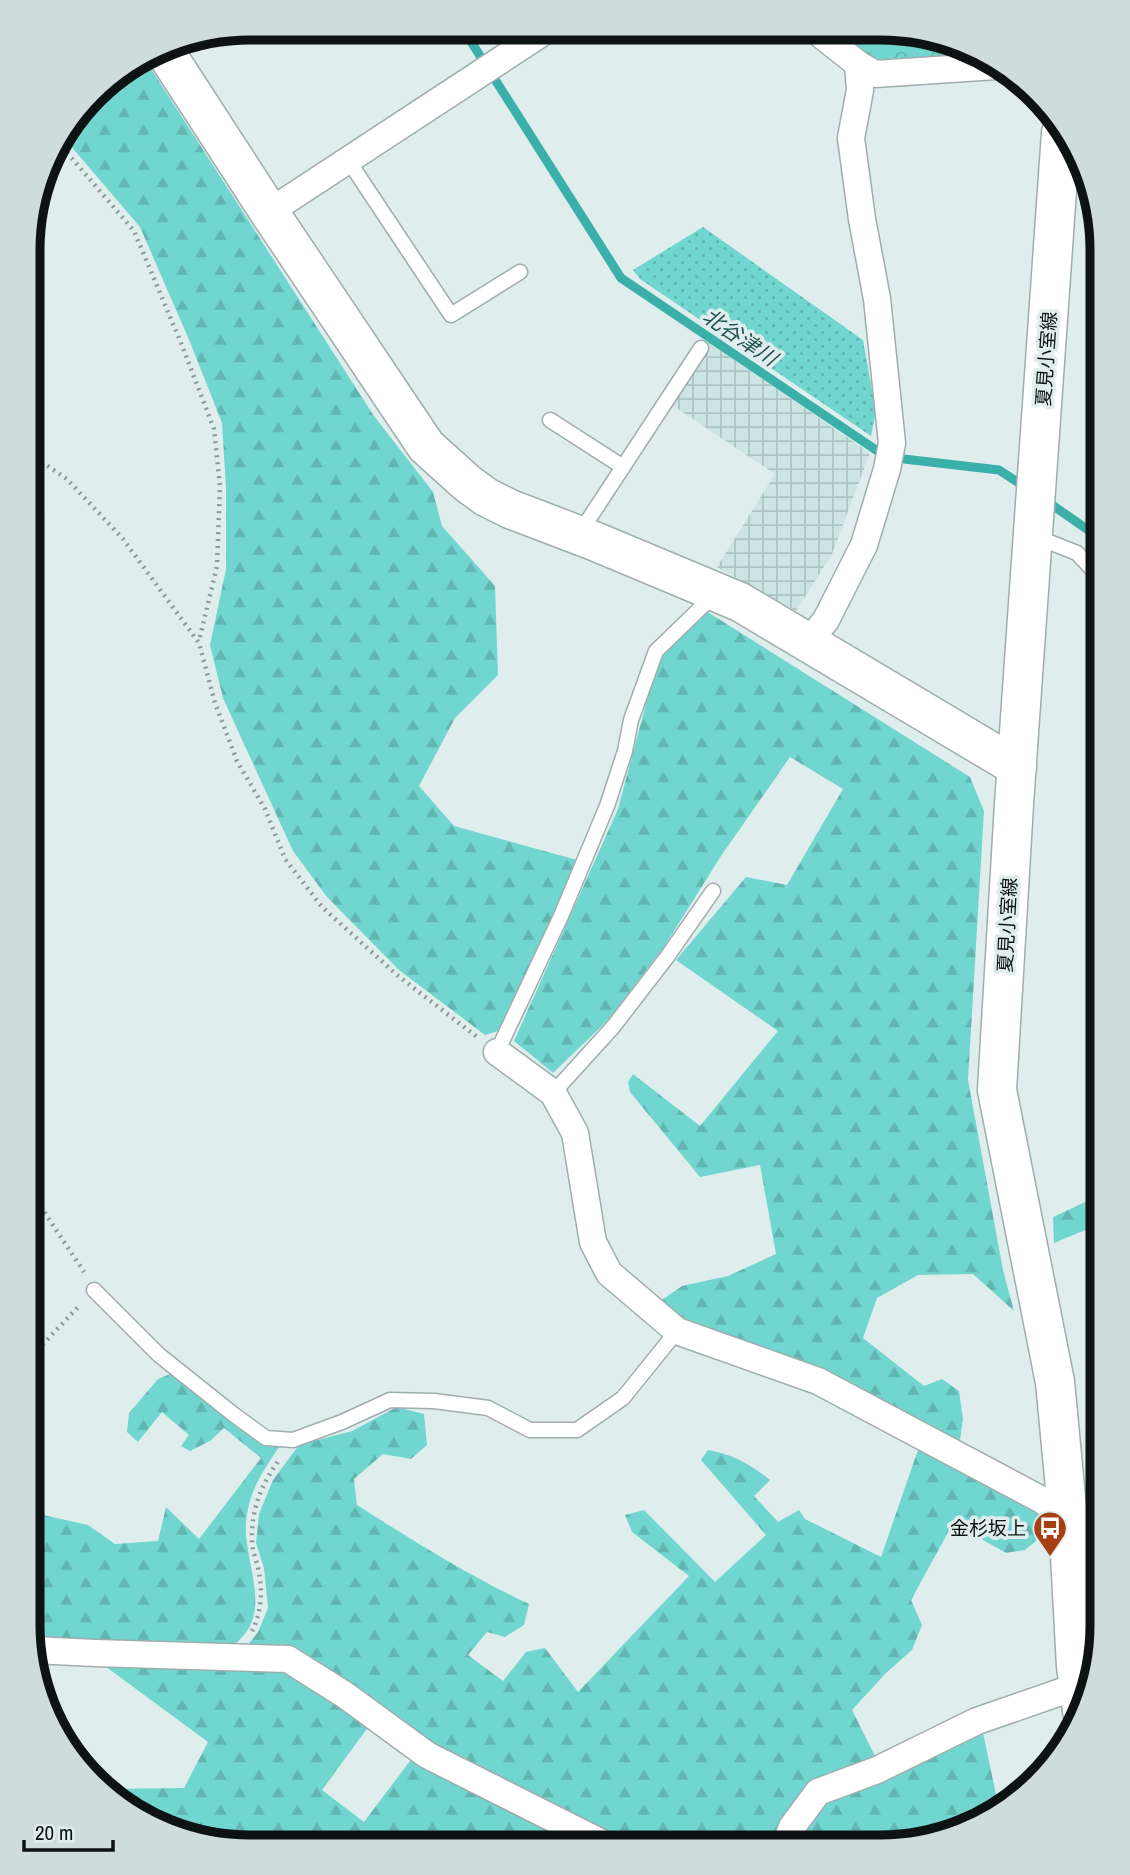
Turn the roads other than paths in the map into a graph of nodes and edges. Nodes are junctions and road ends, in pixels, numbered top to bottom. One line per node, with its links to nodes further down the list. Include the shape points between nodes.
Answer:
1 (828, 40): 4 (street)
2 (531, 41): 7 (street)
3 (169, 57): 8 (main road)
4 (858, 64): 5 (street, via 875,74); 17 (street, via 860,90 851,138 877,299 892,443 863,545 826,620)
5 (983, 67)
6 (1060, 143): 13 (main road, 夏見小室線)
7 (348, 160): 8 (street); 9 (lane, via 451,315)
8 (269, 212): 14 (main road, via 426,446 486,497)
9 (520, 272)
10 (701, 348): 12 (lane)
11 (550, 420): 12 (lane)
12 (623, 467): 14 (lane)
13 (1035, 507): 15 (lane); 18 (main road, 夏見小室線)
14 (578, 535): 16 (main road)
15 (1090, 567)
16 (717, 592): 17 (main road); 20 (lane, via 656,651 607,806)
17 (808, 642): 18 (main road)
18 (1017, 767): 24 (main road, 夏見小室線, via 997,1090 1055,1382)
19 (713, 891): 21 (lane, via 613,1027)
20 (497, 1052): 21 (street)
21 (553, 1093): 23 (street, via 575,1133 593,1242 609,1273)
22 (94, 1290): 23 (lane, via 159,1355 233,1414 266,1438 293,1440 390,1400 488,1408 530,1430 576,1430 624,1398)
23 (677, 1331): 24 (street, via 818,1381 1042,1500)
24 (1068, 1519): 25 (street); 27 (main road, 夏見小室線)
25 (1089, 1533)
26 (42, 1650): 29 (street, via 288,1659 428,1755)
27 (1079, 1690)
28 (1076, 1700): 30 (street, via 977,1721 877,1770 818,1792)
29 (586, 1835)
30 (789, 1835)

